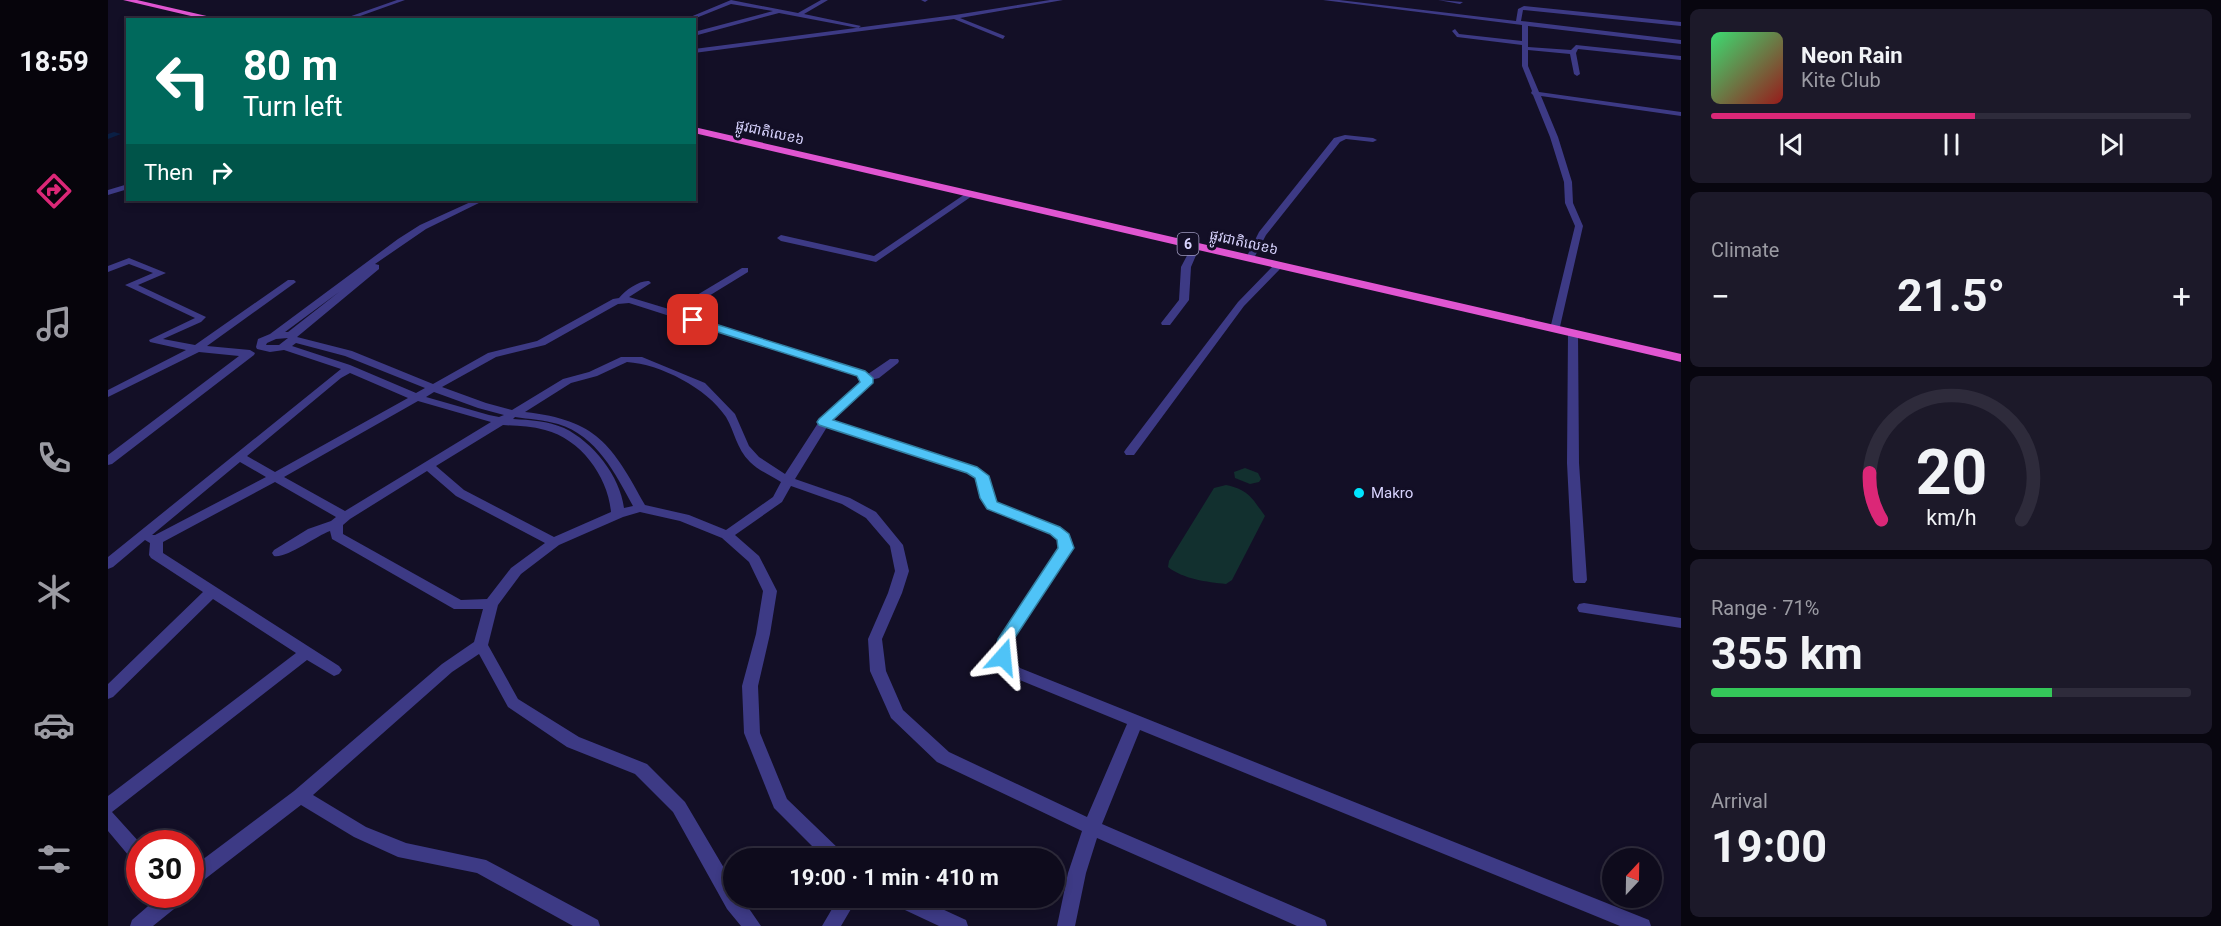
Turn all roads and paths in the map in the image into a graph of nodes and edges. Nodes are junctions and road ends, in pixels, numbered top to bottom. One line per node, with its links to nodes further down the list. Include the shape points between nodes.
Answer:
1 (127, 0): 13 (highway)
2 (150, 0): 13 (highway); 15 (highway)
3 (402, 0): 20 (street)
4 (825, 0): 17 (street)
5 (1037, 0): 11 (street)
6 (1060, 0): 11 (street)
7 (1326, 0): 22 (street)
8 (1441, 0): 12 (street)
9 (1523, 0): 14 (street)
10 (734, 1): 16 (street); 21 (street)
11 (1050, 2): 18 (street)
12 (1460, 2)
13 (137, 3): 15 (highway)
14 (1522, 8): 22 (street); 23 (street)
15 (184, 11): 19 (highway)
16 (781, 11): 17 (street); 26 (street)
17 (798, 15): 24 (street)
18 (955, 17): 24 (street); 27 (street)
19 (213, 18)
20 (348, 18)
21 (690, 18)
22 (1521, 23): 28 (street); 30 (street)
23 (1681, 24)
24 (865, 29): 31 (street)
25 (1455, 31): 30 (street)
26 (696, 33)
27 (1003, 37)
28 (1681, 42)
29 (696, 46): 31 (street)
30 (1524, 46): 33 (street); 36 (street, via 1525,66)
31 (706, 49): 32 (street)
32 (696, 51)
33 (1574, 52): 34 (street, via 1576,47 1586,47); 35 (street)
34 (1681, 58)
35 (1577, 74)
36 (1534, 93): 37 (street); 57 (street, via 1554,137 1568,182 1569,203 1579,226)
37 (1681, 114)
38 (696, 130): 42 (highway, ផ្លូវជាតិលេខ៦ / 6)
39 (1373, 140): 48 (street, via 1337,140 1262,234)
40 (126, 187): 41 (street)
41 (108, 193)
42 (971, 194): 46 (street, via 876,260); 47 (highway, ផ្លូវជាតិលេខ៦ / 6)
43 (479, 201): 45 (street)
44 (491, 201): 45 (street)
45 (428, 228): 59 (street, via 371,261); 60 (street)
46 (781, 238)
47 (1196, 246): 48 (highway, ផ្លូវជាតិលេខ៦ / 6); 56 (street, via 1186,267 1185,300)
48 (1250, 258): 49 (highway, ផ្លូវជាតិលេខ៦ / 6)
49 (1279, 265): 57 (highway, ផ្លូវជាតិលេខ៦ / 6); 75 (street, via 1241,304)
50 (108, 269): 63 (street, via 129,261 161,273 130,285 201,317 154,340)
51 (745, 270): 55 (street)
52 (291, 282): 63 (street)
53 (646, 283): 54 (street)
54 (623, 300): 55 (street); 69 (street, via 542,343 492,356)
55 (672, 314): 68 (street)
56 (1166, 323)
57 (1555, 329): 58 (highway, ផ្លូវជាតិលេខ៦ / 6)
58 (1573, 333): 65 (highway, ផ្លូវជាតិលេខ៦ / 6); 90 (street, via 1573,463)
59 (274, 336): 60 (street); 61 (street, via 262,341)
60 (292, 337): 62 (street); 69 (street)
61 (261, 347): 62 (street); 64 (street)
62 (284, 347): 67 (street)
63 (198, 348): 64 (street); 70 (street)
64 (248, 354): 77 (street)
65 (1681, 358)
66 (894, 361): 68 (street)
67 (349, 369): 71 (street); 76 (street)
68 (866, 378): 74 (street, via 866,383)
69 (434, 387): 71 (street); 72 (street, via 475,404)
70 (108, 394)
71 (417, 397): 73 (street); 79 (street)
72 (512, 413): 73 (street); 80 (street, via 567,381 625,359 642,360 701,385 731,416 744,447 755,460); 81 (street, via 538,415 578,428 606,450 626,477)
73 (498, 421): 78 (street); 82 (street, via 531,423 567,435 594,456 611,485)
74 (824, 422): 80 (street); 100 (street, via 972,470 982,476 992,505 1055,530 1064,538 1066,548 1006,639 1003,657 1015,672)
75 (1130, 452)
76 (239, 456): 79 (street); 85 (street)
77 (108, 461)
78 (428, 466): 83 (street); 87 (street, via 460,493)
79 (275, 477): 83 (street); 86 (street)
80 (787, 481): 84 (street, via 778,499); 104 (street, via 846,501 871,515 896,545 902,571 875,639 878,671 897,714 943,757)
81 (640, 508): 82 (street); 84 (street, via 684,518)
82 (618, 514): 87 (street)
83 (341, 520): 88 (street); 92 (street, via 337,536 459,605)
84 (727, 535): 106 (street, via 754,559 770,591 750,686 752,733 780,803)
85 (140, 536): 86 (street); 89 (street)
86 (157, 540): 91 (street, via 156,555)
87 (554, 542): 92 (street, via 516,571)
88 (279, 553)
89 (108, 564)
90 (1580, 580)
91 (213, 591): 96 (street); 98 (street)
92 (491, 604): 95 (street)
93 (1584, 608): 94 (street)
94 (1681, 623)
95 (481, 645): 101 (street, via 447,668); 113 (street, via 513,703 573,742 641,769 679,807 734,903)
96 (306, 652): 97 (street); 102 (street)
97 (334, 670)
98 (116, 677): 99 (street)
99 (108, 693)
100 (1136, 721): 104 (street); 118 (street)
101 (300, 796): 107 (street); 112 (street, via 360,832 404,851 480,866)
102 (108, 806)
103 (108, 818): 105 (street)
104 (1091, 827): 116 (street); 117 (street)
105 (126, 839)
106 (826, 848)
107 (204, 869)
108 (161, 908): 111 (street)
109 (842, 908): 114 (street)
110 (920, 908): 115 (street)
111 (139, 926)
112 (591, 926)
113 (752, 926)
114 (831, 926)
115 (959, 926)
116 (1066, 926)
117 (1318, 926)
118 (1642, 926)

